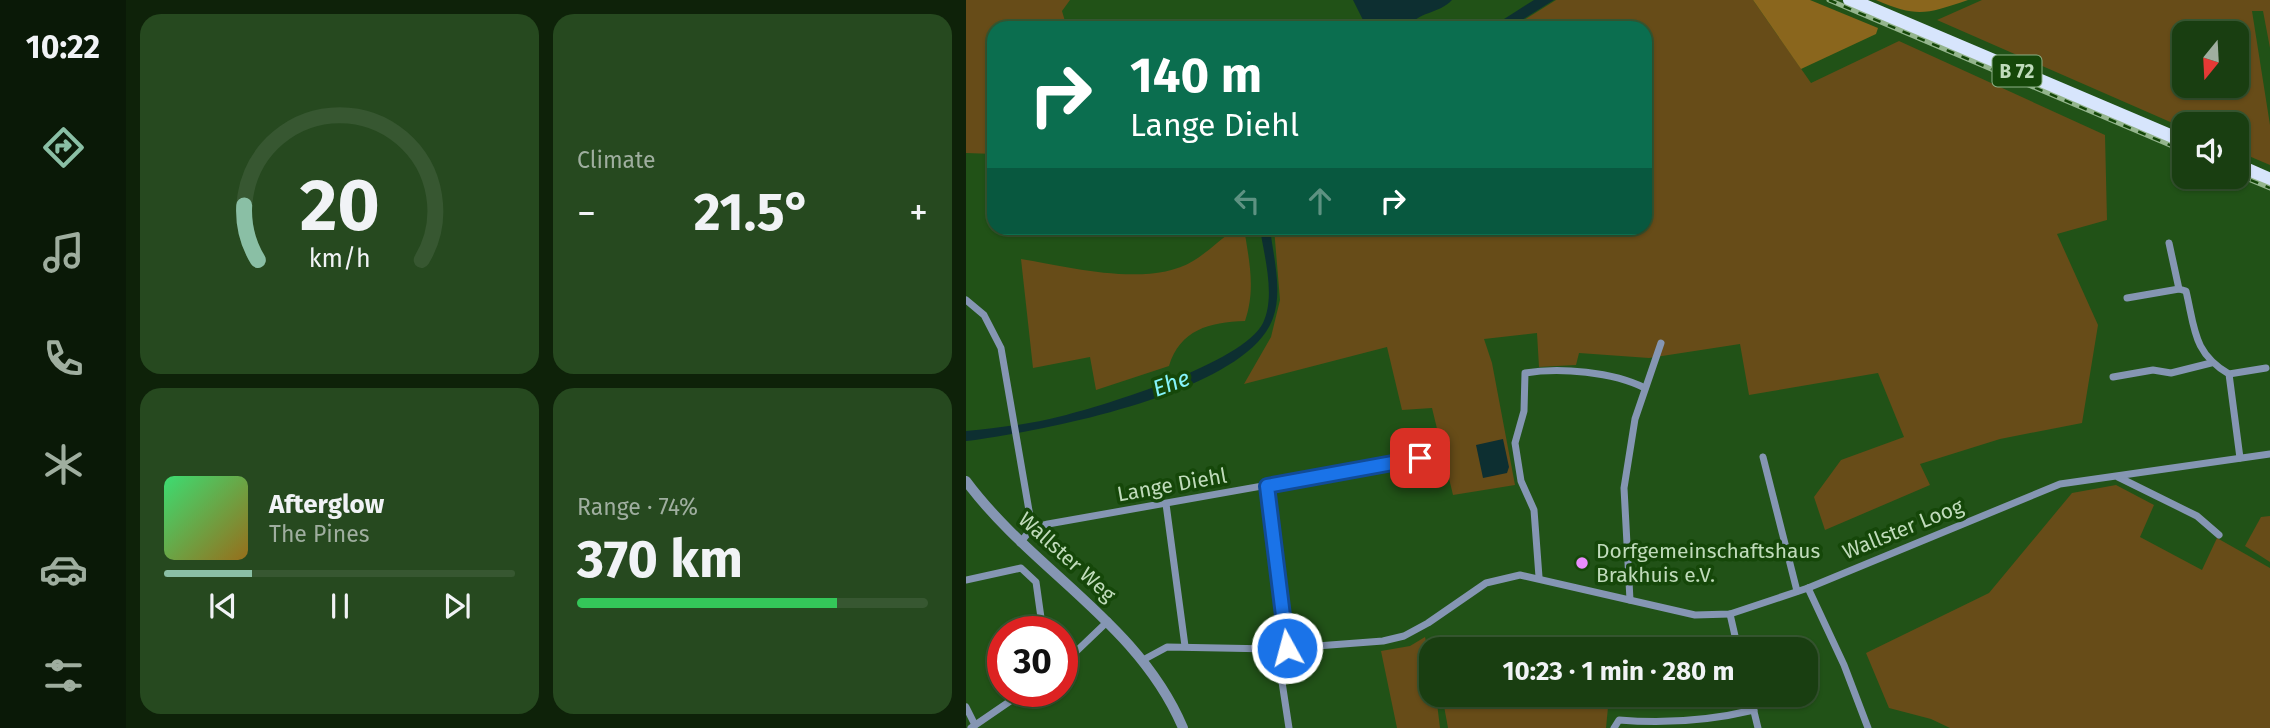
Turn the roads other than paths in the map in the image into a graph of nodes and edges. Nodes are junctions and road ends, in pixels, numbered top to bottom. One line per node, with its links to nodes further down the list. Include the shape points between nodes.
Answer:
1 (1850, 0): 2 (main road, B 72)
2 (2172, 137)
3 (2249, 171): 4 (main road)
4 (2270, 180)
5 (2169, 243): 6 (street)
6 (2179, 289): 7 (street); 10 (street, via 2186,292 2195,337)
7 (2127, 298)
8 (966, 300): 23 (street, via 984,315 996,334)
9 (1661, 343): 14 (street)
10 (2211, 363): 12 (street); 13 (street, via 2171,373 2153,370)
11 (2266, 368): 12 (street)
12 (2229, 374): 18 (street)
13 (2113, 377)
14 (1645, 388): 26 (street, via 1620,377 1582,371 1525,373 1524,411 1515,443 1521,481 1534,510); 30 (street, via 1624,488)
15 (2270, 454): 18 (street, Wallster Loog)
16 (1763, 457): 29 (street)
17 (1420, 458): 21 (street, Lange Diehl)
18 (2240, 458): 19 (street, Wallster Loog)
19 (2118, 477): 24 (street, via 2197,516); 28 (street, Wallster Loog, via 2060,484)
20 (966, 481): 25 (street, Wallster Weg)
21 (1267, 486): 22 (street, Lange Diehl); 36 (street)
22 (1166, 504): 23 (street, Lange Diehl); 35 (street)
23 (1032, 528): 25 (street)
24 (2219, 535)
25 (1020, 543): 33 (street, Wallster Weg)
26 (1539, 577): 30 (street, Wallster Loog); 36 (street, Wallster Loog, via 1512,576 1486,583 1404,636)
27 (966, 580): 32 (street, via 1021,568 1036,582)
28 (1808, 588): 29 (street, Wallster Loog); 49 (street)
29 (1797, 591): 31 (street, Wallster Loog)
30 (1630, 600): 31 (street, Wallster Loog, via 1695,615)
31 (1730, 614): 34 (street)
32 (1041, 616)
33 (1108, 621): 38 (street); 39 (street, Wallster Weg)
34 (1735, 637)
35 (1185, 646): 37 (street, Wallster Loog); 39 (street, Wallster Loog, via 1167,647)
36 (1287, 648): 37 (street, Wallster Loog)
37 (1277, 649): 46 (street)
38 (1078, 650)
39 (1143, 660): 45 (street, Wallster Weg)
40 (966, 707): 44 (street)
41 (1002, 707): 44 (street)
42 (1753, 707): 43 (street)
43 (1754, 710): 47 (street, via 1710,720 1619,720); 48 (street)
44 (973, 727)
45 (1183, 728)
46 (1289, 728)
47 (1614, 728)
48 (1758, 728)
49 (1868, 728)

